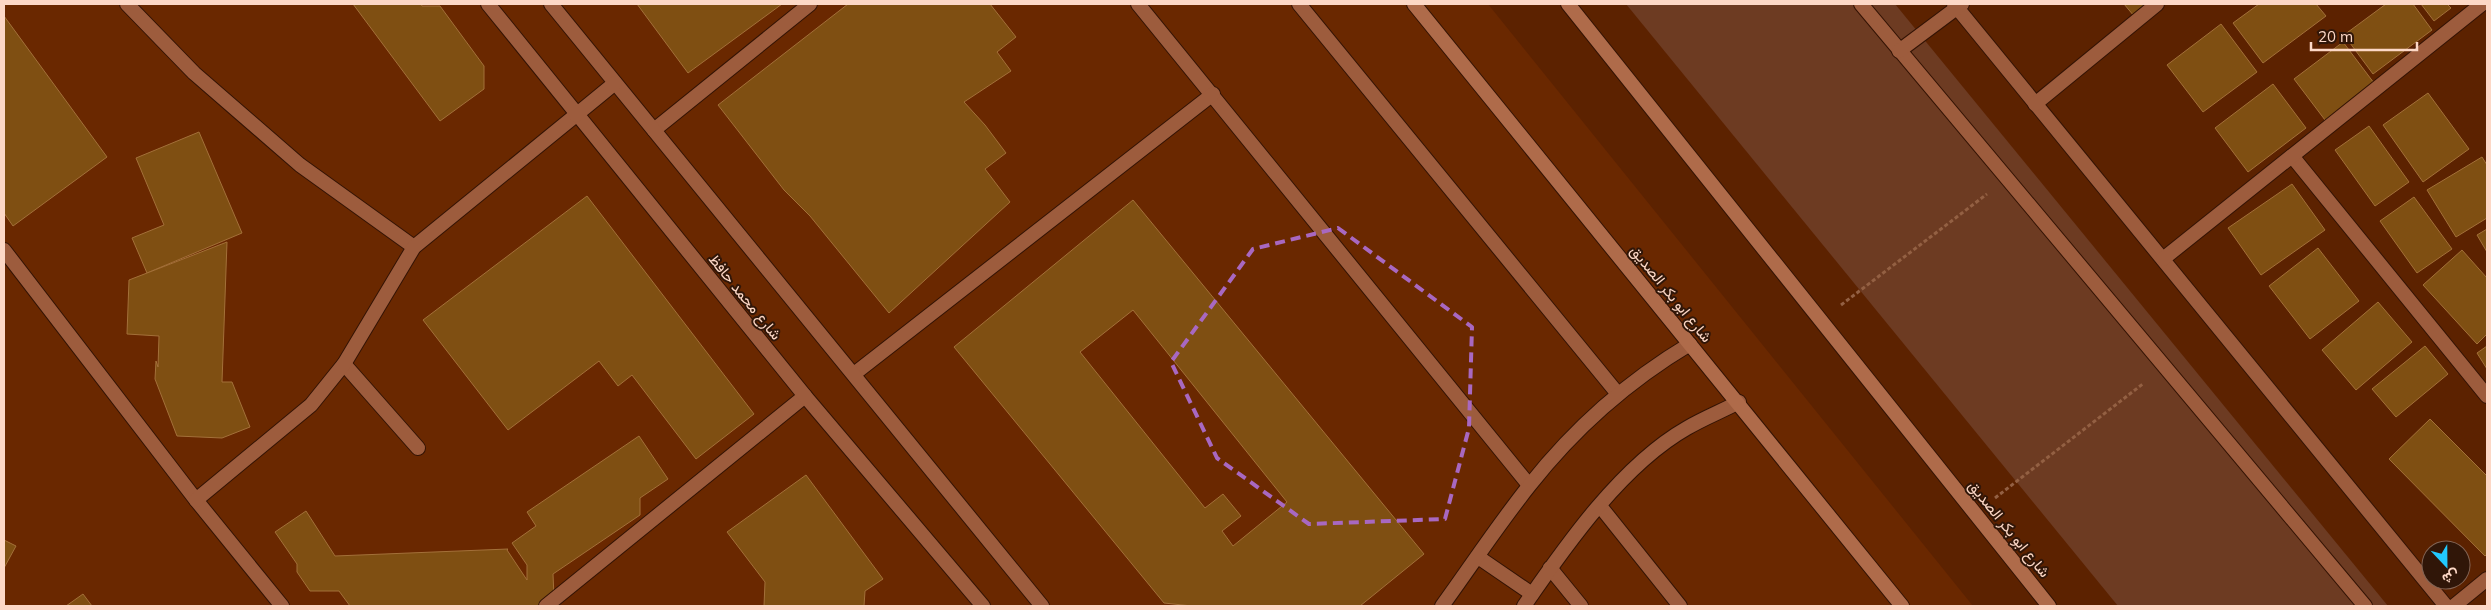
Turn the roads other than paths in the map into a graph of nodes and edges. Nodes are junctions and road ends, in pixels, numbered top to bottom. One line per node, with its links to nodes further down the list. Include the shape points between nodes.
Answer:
1 (127, 4): 20 (street, via 194,73 300,165)
2 (488, 4): 17 (street, شارع محمد حافظ)
3 (551, 4): 14 (street)
4 (810, 4): 18 (street)
5 (1138, 4): 15 (street)
6 (1300, 4): 26 (street)
7 (1414, 4): 23 (main road, شارع ابو بكر الصديق)
8 (1568, 4): 47 (main road, شارع ابو بكر الصديق)
9 (1861, 4): 13 (street)
10 (2157, 4): 16 (street)
11 (1957, 5): 13 (street); 16 (street)
12 (2483, 8): 19 (street)
13 (1899, 51): 48 (street)
14 (615, 83): 17 (street); 18 (street)
15 (1212, 94): 25 (street); 31 (street)
16 (2035, 104): 22 (street)
17 (576, 115): 20 (street); 27 (street, شارع محمد حافظ)
18 (654, 130): 25 (street)
19 (2292, 156): 22 (street); 28 (street)
20 (414, 247): 24 (street)
21 (6, 256): 32 (street)
22 (2163, 259): 49 (street)
23 (1690, 344): 26 (street, via 1652,366); 29 (main road, شارع ابو بكر الصديق)
24 (344, 364): 30 (street); 32 (street, via 311,405)
25 (854, 374): 41 (street)
26 (1618, 394): 31 (street)
27 (805, 396): 39 (street); 40 (street, شارع محمد حافظ)
28 (2487, 396)
29 (1739, 402): 33 (street, via 1686,428 1640,464); 46 (main road, شارع ابو بكر الصديق)
30 (418, 448)
31 (1530, 485): 34 (street)
32 (196, 500): 38 (street)
33 (1600, 506): 35 (street); 45 (street)
34 (1478, 557): 37 (street); 42 (street)
35 (1550, 568): 37 (street); 44 (street)
36 (2487, 578): 50 (street)
37 (1532, 594): 43 (street)
38 (282, 606)
39 (546, 606)
40 (983, 606)
41 (1042, 606)
42 (1442, 606)
43 (1524, 606)
44 (1581, 606)
45 (1680, 606)
46 (1902, 606)
47 (2049, 606)
48 (2365, 606)
49 (2446, 606)
50 (2454, 606)

